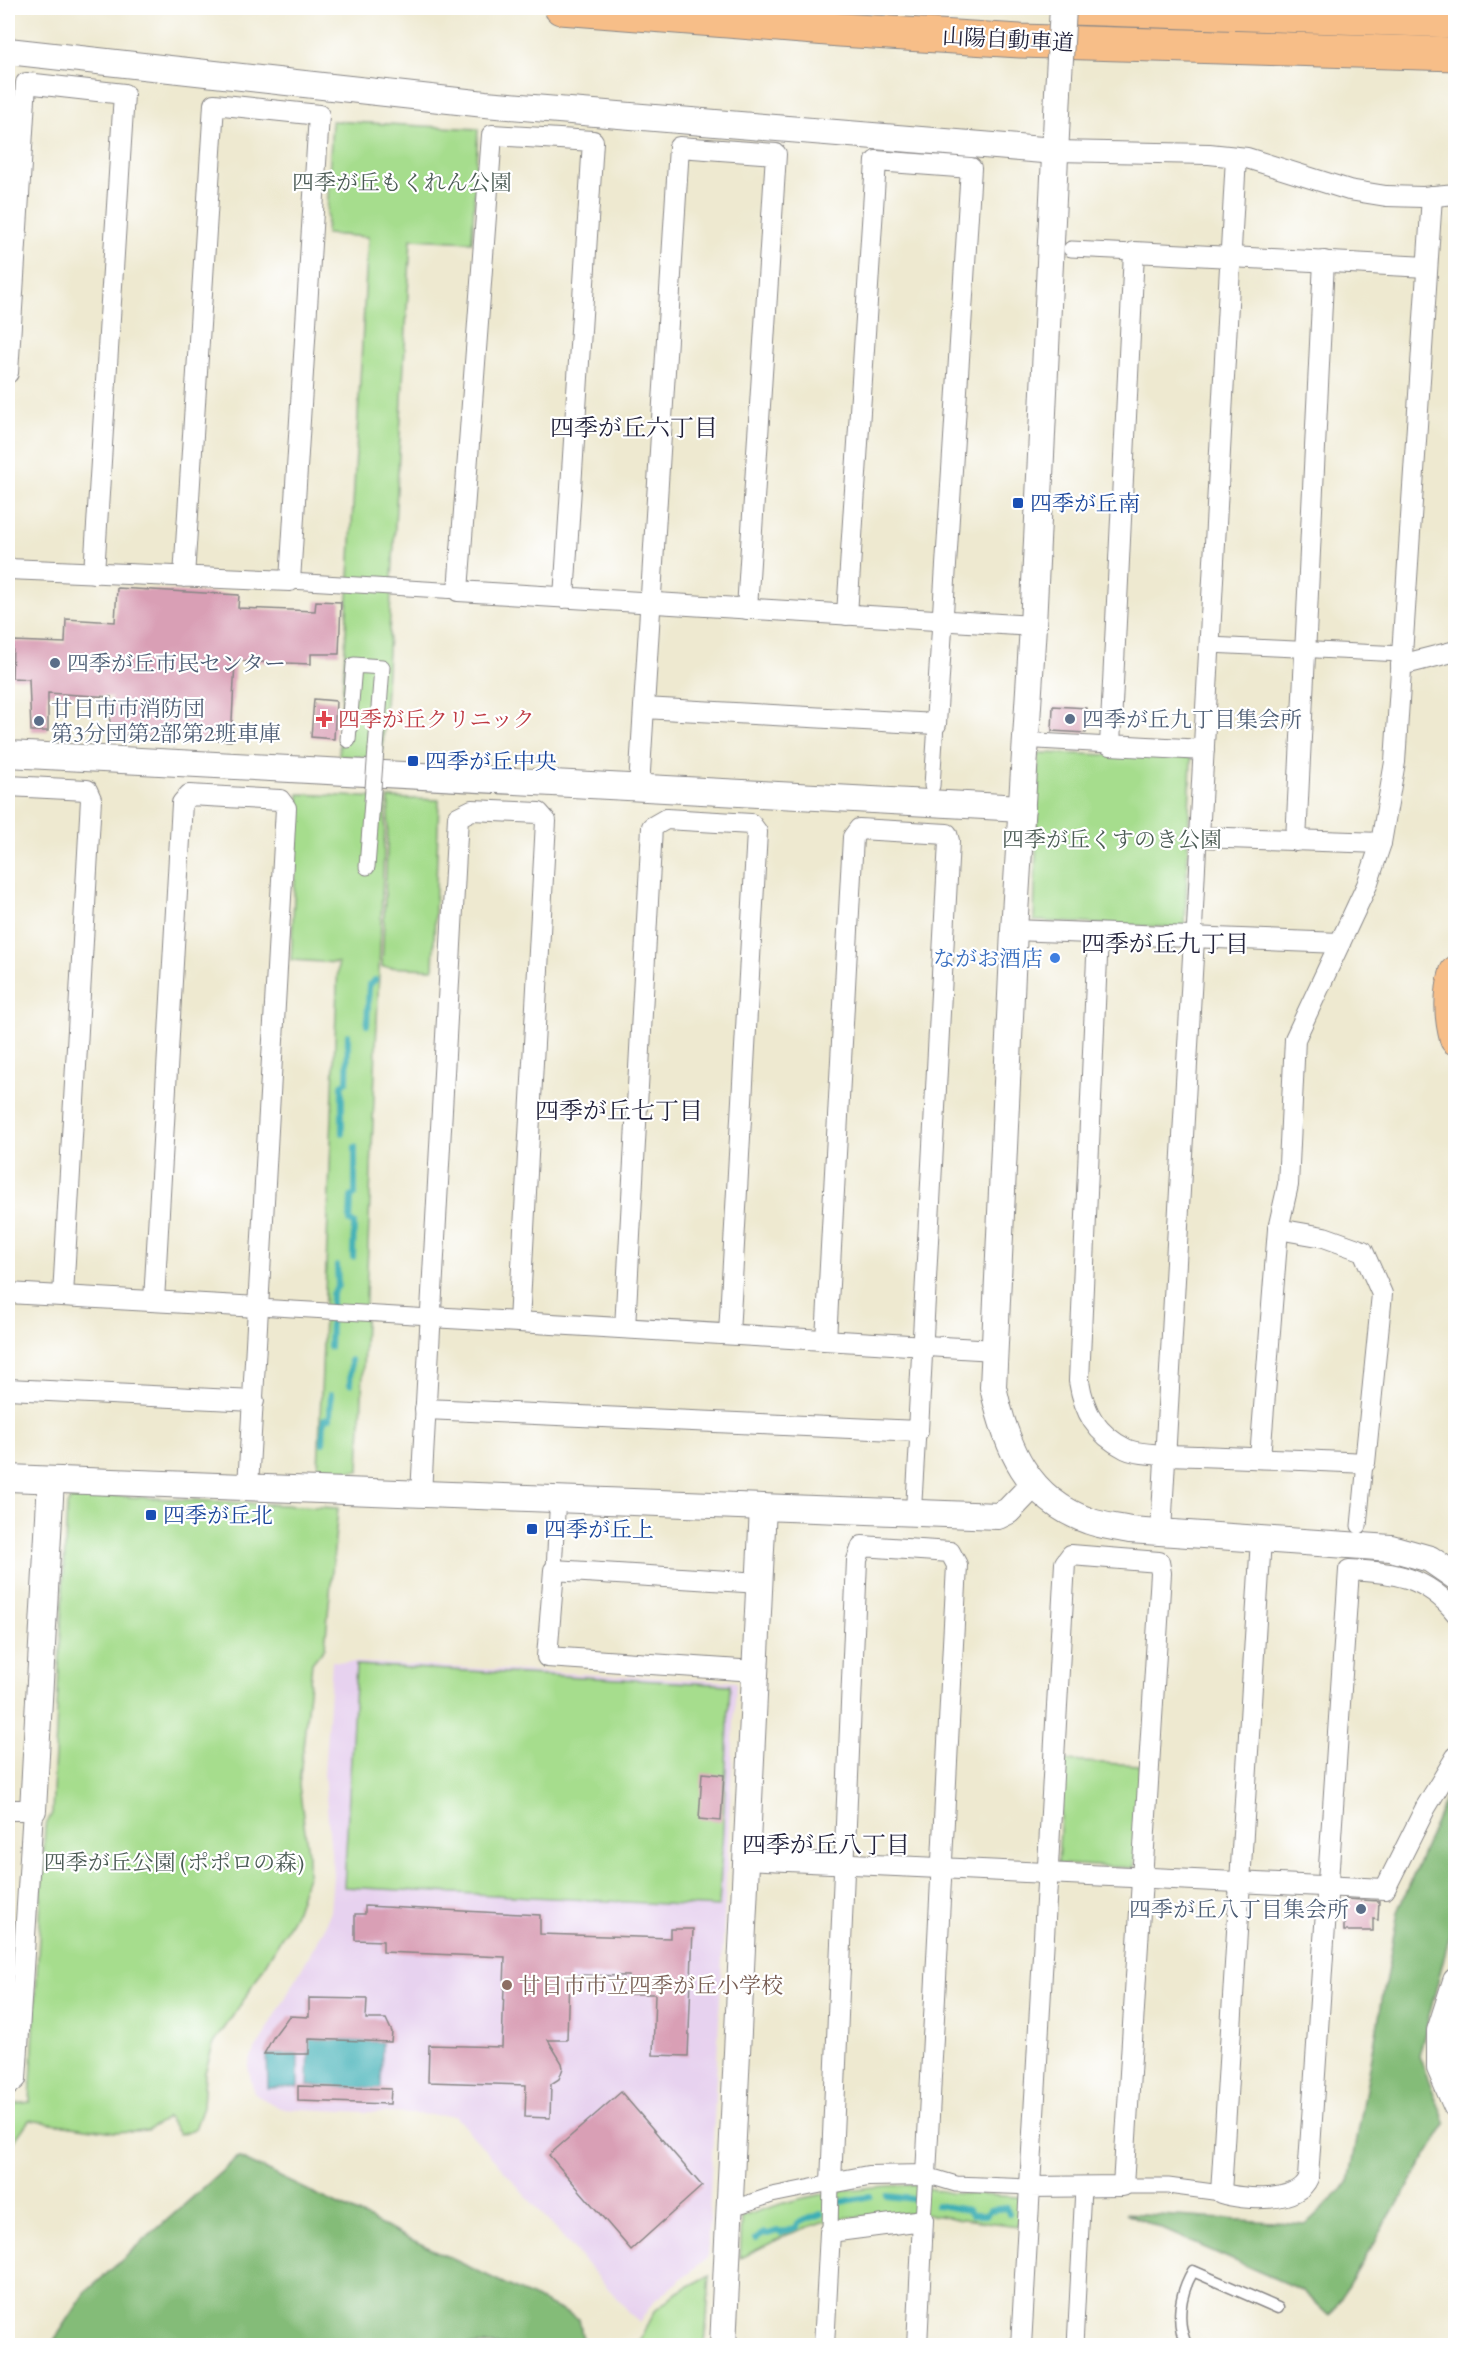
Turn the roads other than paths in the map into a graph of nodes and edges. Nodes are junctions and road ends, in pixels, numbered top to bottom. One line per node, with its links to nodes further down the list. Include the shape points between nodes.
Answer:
1 (561, 8): 6 (highway, 山陽自動車道, via 1020,41)
2 (1064, 8): 7 (street, bridge)
3 (1069, 8): 4 (highway, 山陽自動車道)
4 (1455, 21)
5 (8, 51): 7 (street, via 485,104)
6 (1455, 54)
7 (1055, 151): 8 (street); 27 (street)
8 (1236, 157): 10 (street, via 1349,190 1386,196); 13 (street)
9 (1455, 194): 10 (street)
10 (1432, 196): 15 (street)
11 (1071, 249): 12 (street)
12 (1134, 252): 13 (street); 36 (street)
13 (1230, 257): 14 (street); 28 (street)
14 (1324, 261): 15 (street); 29 (street)
15 (1427, 267): 31 (street)
16 (8, 373): 18 (street, via 26,84 124,94)
17 (8, 569): 18 (street)
18 (94, 573): 19 (street)
19 (184, 577): 20 (street); 20 (street, via 214,104 319,115)
20 (290, 581): 21 (street)
21 (458, 591): 22 (street); 22 (street, via 492,135 593,141)
22 (564, 598): 23 (street)
23 (650, 603): 24 (street); 24 (street, via 679,147 776,154); 32 (street)
24 (747, 609): 25 (street)
25 (847, 615): 26 (street); 26 (street, via 876,161 971,168)
26 (942, 621): 27 (street); 33 (street)
27 (1033, 626): 42 (street)
28 (1209, 645): 29 (street); 37 (street)
29 (1305, 650): 31 (street); 44 (street)
30 (1455, 651): 31 (street)
31 (1402, 660): 45 (street, via 1395,762)
32 (644, 708): 33 (street); 41 (street)
33 (936, 724): 40 (street)
34 (348, 740): 46 (street, bridge, via 354,665 381,667)
35 (1038, 741): 36 (street)
36 (1110, 745): 37 (street)
37 (1204, 750): 43 (street)
38 (8, 754): 41 (street)
39 (8, 786): 55 (street, via 87,790 91,799)
40 (932, 786)
41 (639, 787): 42 (street)
42 (1022, 808): 47 (street)
43 (1199, 837): 44 (street); 49 (street)
44 (1296, 841): 45 (street)
45 (1381, 843): 50 (street)
46 (367, 867)
47 (1014, 930): 48 (street); 64 (street)
48 (1098, 934): 49 (street); 69 (street, via 1079,1381 1082,1401 1093,1423 1107,1438 1129,1451)
49 (1194, 938): 50 (street); 69 (street)
50 (1340, 943): 53 (street, via 1295,1039 1288,1185)
51 (1455, 972): 52 (main road, via 1451,1023)
52 (1455, 1039)
53 (1278, 1228): 70 (street); 71 (street, via 1324,1237 1363,1251 1382,1294)
54 (8, 1293): 55 (street)
55 (63, 1296): 56 (street)
56 (154, 1301): 57 (street); 57 (street, via 182,803 189,795 280,800 286,808)
57 (258, 1307): 58 (street); 66 (street)
58 (431, 1317): 59 (street); 59 (street, via 458,817 472,810 539,813 546,821); 67 (street)
59 (519, 1322): 60 (street)
60 (625, 1328): 61 (street); 61 (street, via 652,826 666,819 751,824 757,832)
61 (729, 1334): 62 (street)
62 (826, 1340): 63 (street); 63 (street, via 853,837 859,829 947,834 949,841)
63 (922, 1345): 64 (street); 68 (street)
64 (995, 1350): 74 (street, via 993,1387 1001,1425)
65 (8, 1389): 66 (street)
66 (254, 1401): 75 (street)
67 (426, 1408): 68 (street); 76 (street)
68 (918, 1431): 77 (street)
69 (1166, 1455): 70 (street); 81 (street)
70 (1260, 1458): 71 (street)
71 (1365, 1462): 80 (street)
72 (8, 1478): 73 (street)
73 (51, 1480): 75 (street); 90 (street)
74 (1033, 1485): 78 (street, via 998,1516); 81 (street, via 1058,1505 1089,1521)
75 (248, 1487): 76 (street)
76 (421, 1494): 78 (street)
77 (914, 1501)
78 (763, 1508): 85 (street)
79 (557, 1513): 83 (street)
80 (1359, 1526)
81 (1161, 1532): 82 (street)
82 (1261, 1539): 84 (street, via 1391,1548 1430,1559); 96 (street)
83 (554, 1570): 85 (street); 87 (street, via 547,1657)
84 (1455, 1577)
85 (760, 1583): 87 (street)
86 (1455, 1613): 97 (street, via 1433,1591 1400,1574 1349,1570)
87 (755, 1671): 91 (street)
88 (1455, 1757): 97 (street, via 1385,1888)
89 (8, 1810): 90 (street)
90 (33, 1810): 99 (street, via 16,2079)
91 (746, 1859): 92 (street); 111 (street)
92 (845, 1863): 93 (street); 93 (street, via 857,1560 862,1546 950,1552 957,1565); 102 (street)
93 (941, 1868): 94 (street); 101 (street)
94 (1047, 1873): 95 (street); 95 (street, via 1065,1563 1071,1555 1159,1562); 104 (street)
95 (1142, 1877): 96 (street); 103 (street)
96 (1240, 1882): 97 (street); 106 (street)
97 (1328, 1886): 106 (street, via 1308,2178 1305,2186 1293,2194 1248,2199)
98 (1455, 1981): 100 (street, via 1440,2031 1440,2068)
99 (8, 2086)
100 (1455, 2105)
101 (926, 2175): 102 (street, via 868,2176); 104 (street, via 956,2184); 108 (street)
102 (831, 2183): 107 (street); 109 (street)
103 (1123, 2186): 105 (street); 106 (street, via 1168,2186)
104 (1029, 2187): 105 (street); 114 (street)
105 (1083, 2188): 115 (street)
106 (1221, 2193)
107 (742, 2205)
108 (922, 2220): 109 (street); 113 (street)
109 (830, 2232): 112 (street)
110 (1278, 2308): 116 (lane, via 1193,2271 1180,2307 1181,2330)
111 (723, 2346)
112 (824, 2346)
113 (917, 2346)
114 (1021, 2346)
115 (1075, 2346)
116 (1187, 2346)

